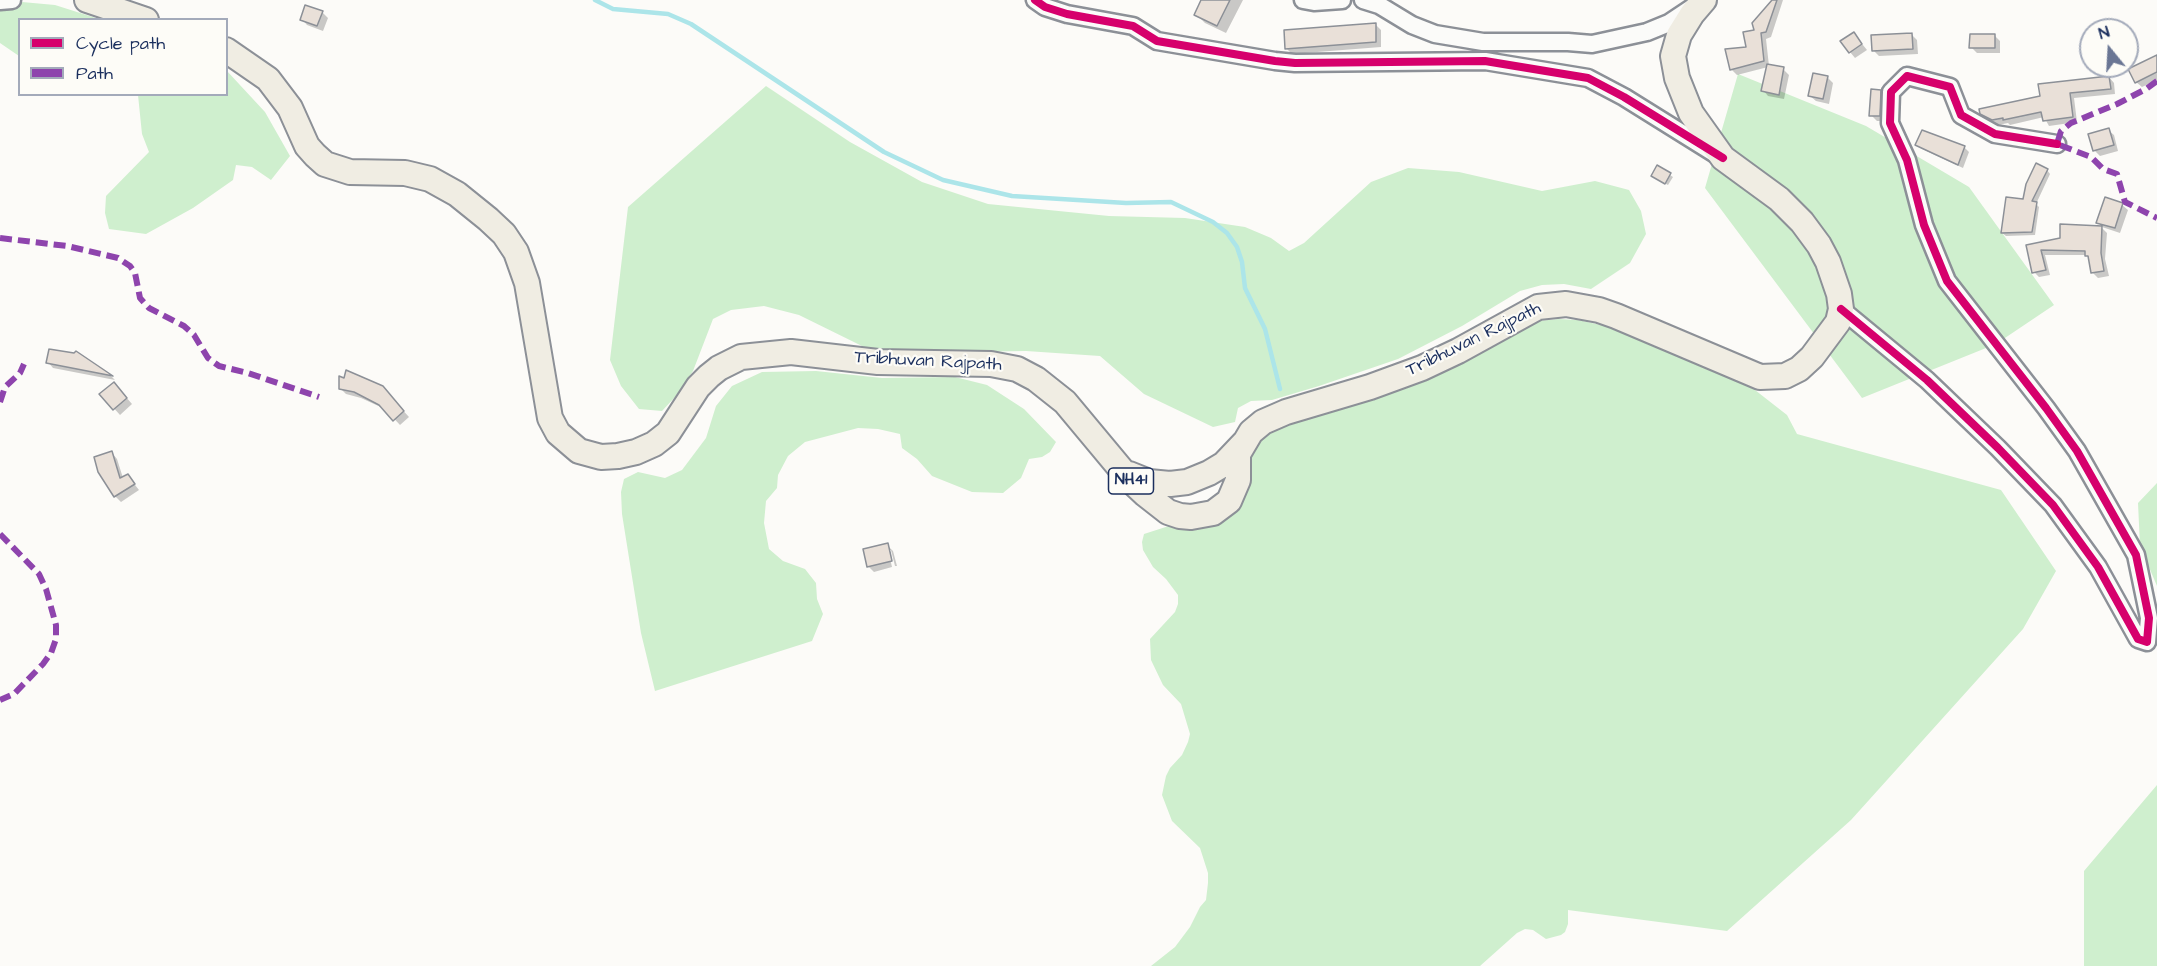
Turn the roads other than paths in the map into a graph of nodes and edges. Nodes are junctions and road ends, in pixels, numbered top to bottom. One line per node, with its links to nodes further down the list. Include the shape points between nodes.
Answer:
1 (12, 0): 8 (street)
2 (87, 0): 9 (highway)
3 (1035, 0): 12 (street, via 1067,14 1133,26 1157,41 1275,61)
4 (1303, 0): 5 (street)
5 (1342, 0)
6 (1363, 0): 10 (street, via 1435,34)
7 (1703, 0): 10 (street, via 1669,22 1625,38 1592,44); 14 (highway, via 1682,29 1673,56 1691,113)
8 (0, 1)
9 (140, 18)
10 (1483, 42): 12 (street, via 1478,51)
11 (228, 51): 17 (highway, Tribhuvan Rajpath / NH41, via 268,79 290,108 307,146 326,164 350,172 405,173 430,179 457,194 504,234 516,252 527,283 550,418 558,433 579,452 609,457 645,449 668,433 698,387 719,368 741,357 791,352 878,362 991,364 1017,369 1065,402)
12 (1485, 61): 14 (street, via 1587,78)
13 (2056, 144): 15 (street, via 1995,134 1961,115 1950,87 1907,76 1891,92 1890,123 1907,160 1924,225 1947,281 2077,451 2136,555 2149,618 2147,642 2138,639 2098,567 2052,505 1927,380)
14 (1723, 158): 15 (highway, via 1779,199 1802,222 1828,262)
15 (1841, 309): 16 (highway, Tribhuvan Rajpath, via 1826,340 1806,364 1785,376 1769,378 1751,375 1599,310 1566,304 1538,307 1422,368 1263,422)
16 (1244, 443): 17 (highway, via 1224,464 1187,482 1149,482); 17 (highway, Tribhuvan Rajpath / NH41, via 1238,454 1238,480 1232,496 1219,510 1205,516 1168,512)
17 (1120, 469)

